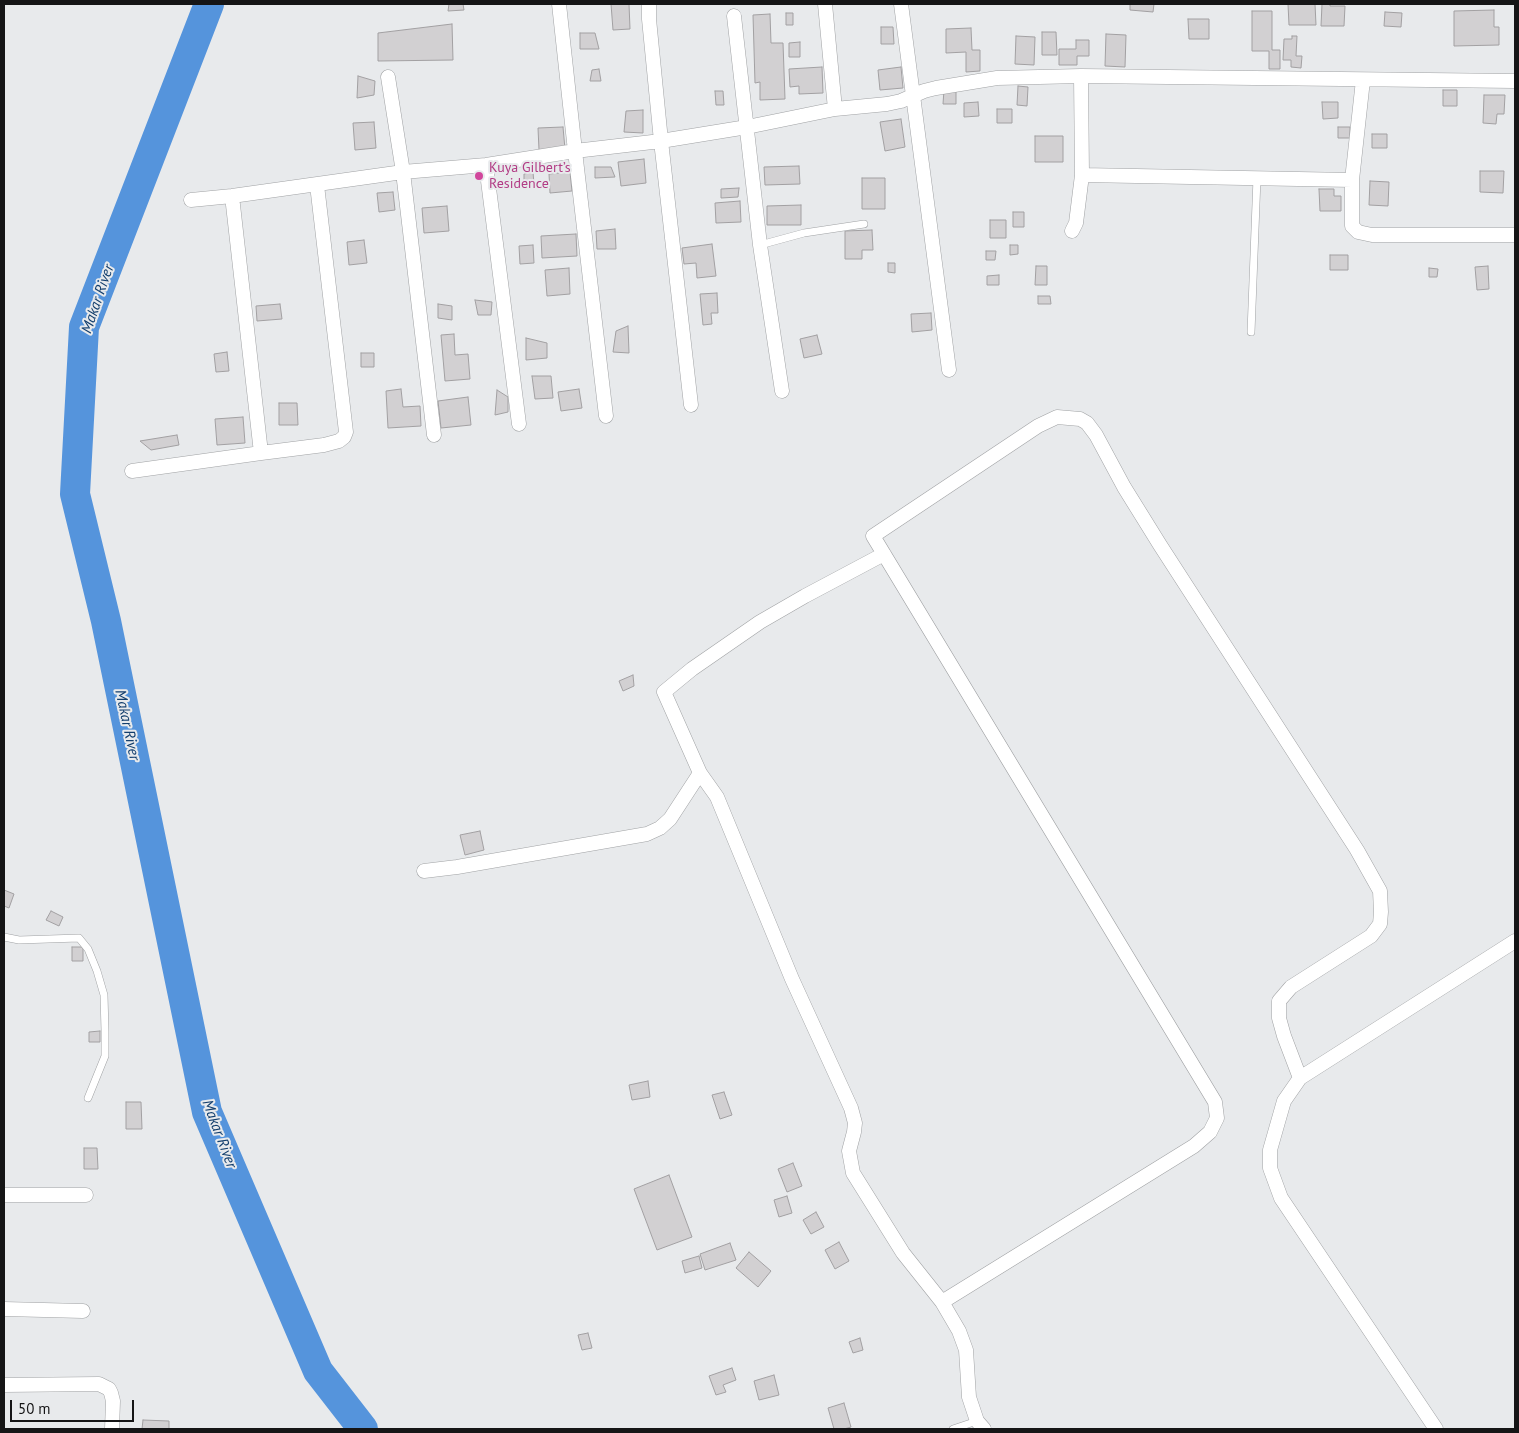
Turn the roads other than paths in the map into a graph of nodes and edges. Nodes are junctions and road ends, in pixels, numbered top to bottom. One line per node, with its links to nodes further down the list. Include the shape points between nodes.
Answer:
1 (559, 4): 14 (street)
2 (649, 4): 13 (street)
3 (825, 4): 11 (street)
4 (901, 4): 10 (street)
5 (734, 16): 12 (street)
6 (1081, 76): 8 (street); 10 (street, via 981,80 936,88); 17 (street)
7 (388, 77): 16 (street)
8 (1363, 80): 9 (street); 19 (street)
9 (1515, 81)
10 (913, 96): 11 (street, via 887,104); 28 (street)
11 (835, 109): 12 (street)
12 (747, 126): 13 (street); 26 (street)
13 (661, 140): 14 (street); 30 (street)
14 (575, 151): 15 (street); 31 (street)
15 (486, 165): 16 (street); 32 (street)
16 (403, 172): 20 (street); 33 (street)
17 (1082, 174): 18 (street); 24 (street, via 1076,223)
18 (1257, 178): 19 (street); 27 (lane)
19 (1352, 180): 25 (street, via 1352,226 1358,232 1372,235)
20 (317, 185): 21 (street); 34 (street, via 346,432 339,441 324,446)
21 (232, 196): 22 (street); 34 (street)
22 (191, 200)
23 (864, 224): 26 (lane)
24 (1072, 231)
25 (1515, 235)
26 (760, 244): 29 (street)
27 (1251, 332)
28 (949, 370)
29 (782, 391)
30 (691, 405)
31 (606, 416)
32 (519, 424)
33 (434, 435)
34 (261, 453): 35 (street)
35 (132, 471)
36 (884, 554): 37 (street, via 760,622 664,692); 41 (street, via 873,536 1038,426 1057,417 1080,418 1087,423 1160,545 1357,850 1380,891 1380,924 1370,936 1291,987 1280,1001 1281,1027); 45 (street, via 1217,1109 1215,1125 1194,1146)
37 (700, 773): 38 (street, via 670,819 647,834); 45 (street, via 717,797 792,979 851,1108 855,1123 849,1151 853,1173 903,1253)
38 (424, 871)
39 (4, 937): 42 (lane, via 20,940 79,938 88,949 104,995 105,1056)
40 (1515, 941): 41 (street)
41 (1300, 1078): 52 (street, via 1284,1102 1270,1150 1270,1168 1281,1198)
42 (88, 1098)
43 (4, 1195): 44 (street)
44 (86, 1195)
45 (942, 1302): 49 (street, via 960,1331 966,1350 968,1397)
46 (4, 1310): 47 (street)
47 (83, 1311)
48 (4, 1385): 50 (street, via 99,1384 111,1393)
49 (980, 1425): 51 (lane)
50 (112, 1429)
51 (953, 1429)
52 (1436, 1429)

